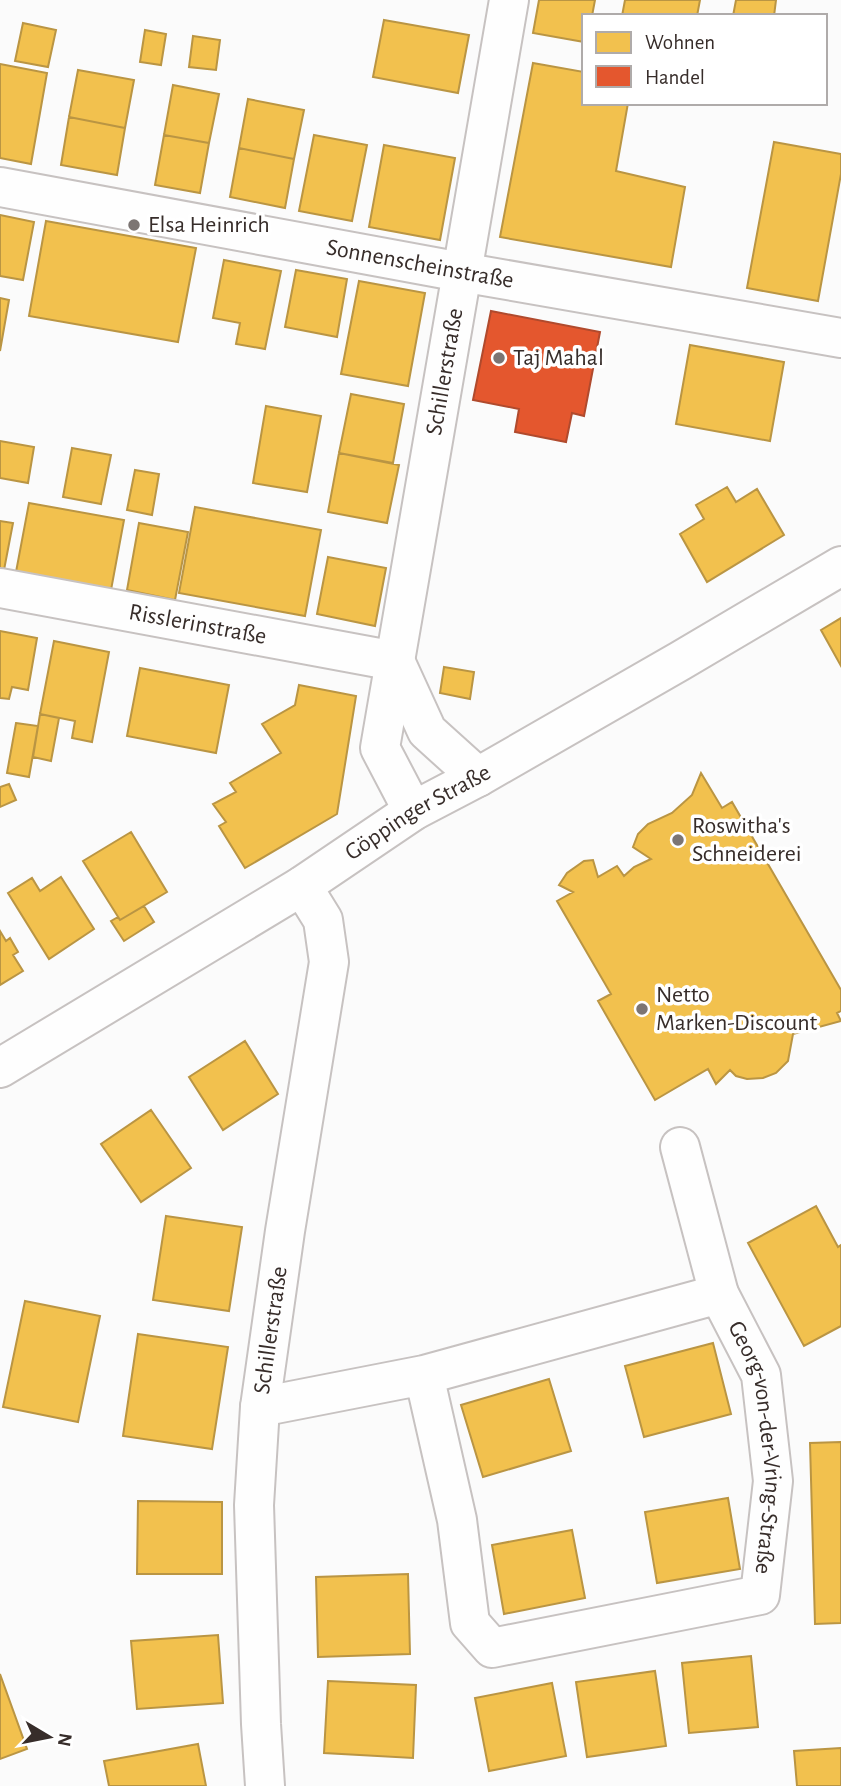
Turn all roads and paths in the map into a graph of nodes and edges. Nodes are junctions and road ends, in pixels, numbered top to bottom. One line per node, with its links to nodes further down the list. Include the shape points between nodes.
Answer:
1 (509, 0): 3 (street, Schillerstraße)
2 (0, 187): 3 (street, Sonnenscheinstraße)
3 (461, 272): 4 (street, Sonnenscheinstraße); 7 (street, Schillerstraße)
4 (841, 338)
5 (841, 566): 8 (street, Göppinger Straße)
6 (0, 588): 7 (street, Risslerinstraße)
7 (395, 662): 8 (street, via 427,731); 9 (street, Schillerstraße, via 380,748)
8 (478, 777): 9 (street, Göppinger Straße)
9 (413, 811): 10 (street, Göppinger Straße)
10 (302, 886): 11 (street, Göppinger Straße); 15 (street, Schillerstraße, via 323,920 329,962)
11 (0, 1068)
12 (680, 1147): 13 (street, Georg-von-der-Vring-Straße)
13 (719, 1294): 14 (street, Georg-von-der-Vring-Straße); 14 (street, Georg-von-der-Vring-Straße, via 761,1376 773,1481 760,1595 492,1648 470,1623 457,1520)
14 (424, 1375): 15 (street, Georg-von-der-Vring-Straße)
15 (260, 1406): 16 (street, Schillerstraße, via 254,1505)
16 (265, 1786)

